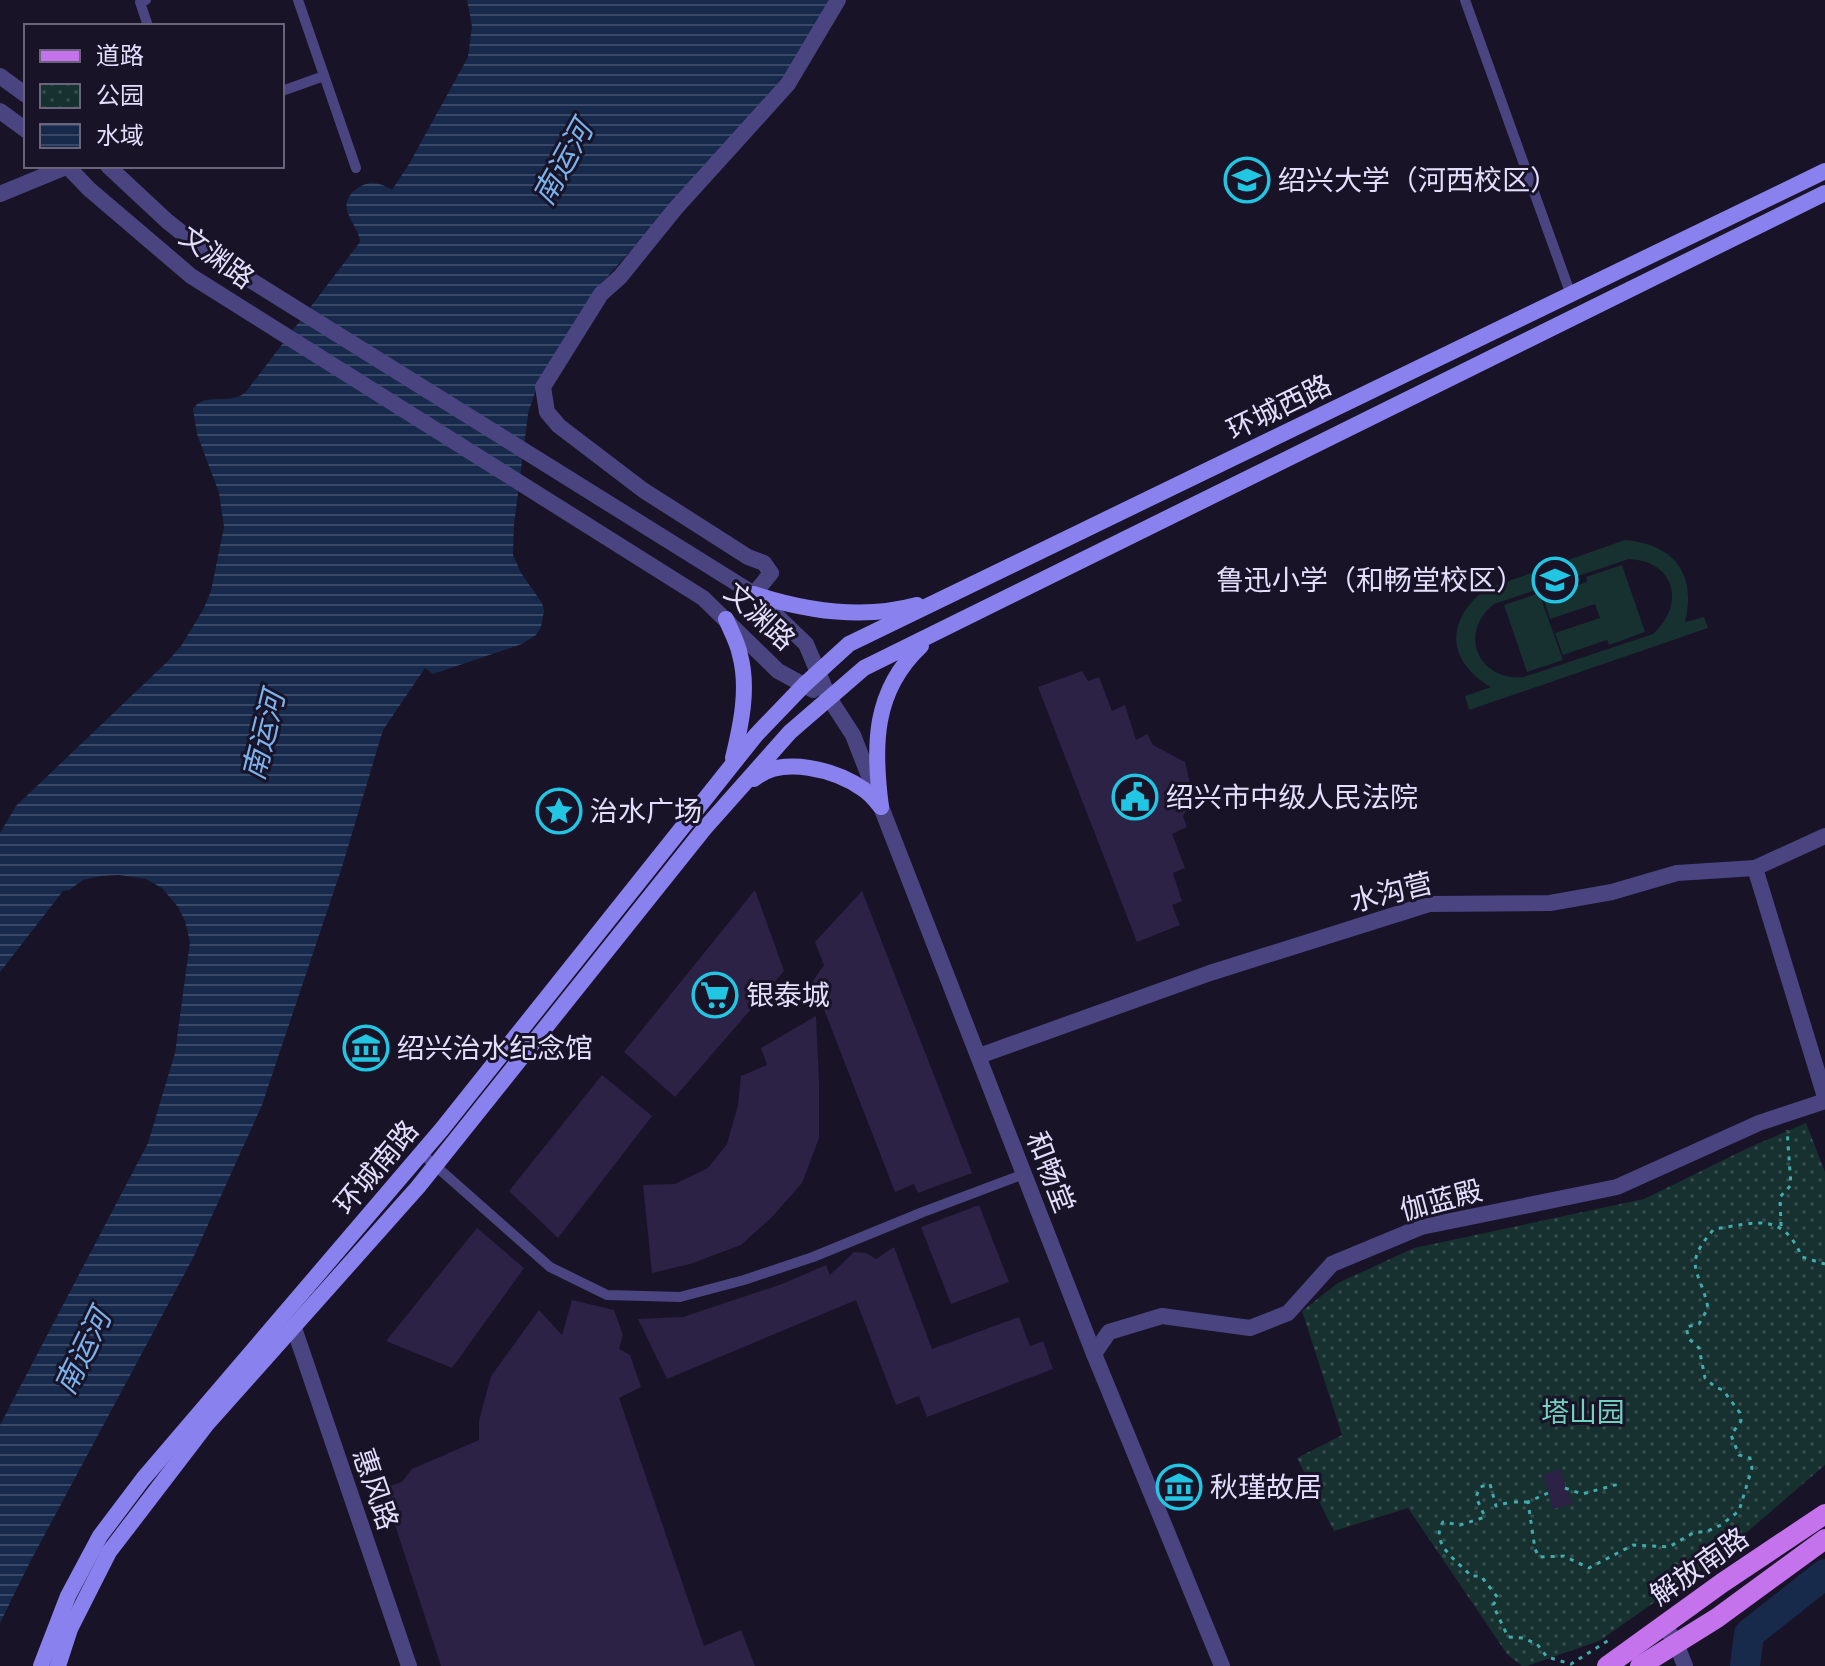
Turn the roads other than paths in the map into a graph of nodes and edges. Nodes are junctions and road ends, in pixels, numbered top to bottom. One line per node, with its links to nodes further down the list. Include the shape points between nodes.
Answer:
1 (146, 0): 5 (lane, via 140,2)
2 (298, 0): 7 (lane)
3 (838, 0): 20 (street, via 788,84 601,294 543,387 547,412 559,426 643,490 764,563 771,573)
4 (1465, 0): 19 (lane)
5 (147, 24)
6 (0, 76): 9 (street)
7 (324, 76): 8 (lane); 15 (lane)
8 (284, 90)
9 (24, 94)
10 (0, 111): 11 (street)
11 (24, 129)
12 (63, 168): 18 (street)
13 (70, 168): 22 (street, 文渊路, via 191,276 579,518 703,598)
14 (110, 168): 20 (street, 文渊路, via 207,253)
15 (356, 168)
16 (1825, 171): 19 (main road, 环城西路)
17 (1825, 193): 23 (main road, 环城西路)
18 (0, 194)
19 (1571, 295): 21 (main road, 环城西路)
20 (754, 594): 21 (main road, via 834,613 871,613); 24 (street, 文渊路, via 806,644)
21 (945, 598): 24 (main road, 环城西路, via 849,644)
22 (726, 619): 25 (street, 文渊路, via 778,671); 29 (main road, via 741,655 743,688)
23 (956, 622): 26 (main road, 环城西路, via 864,668); 31 (main road, via 902,664 888,692 875,764)
24 (818, 672): 25 (main road, 环城西路); 26 (street, 文渊路)
25 (804, 685): 26 (street, 文渊路); 27 (main road, 环城西路)
26 (829, 698): 28 (main road, 环城西路); 31 (street, 和畅堂, via 853,735)
27 (773, 714): 29 (main road, 环城南路)
28 (790, 732): 30 (main road, 环城南路)
29 (732, 763): 36 (main road, 环城南路)
30 (734, 795): 31 (main road, via 759,774 802,766 863,789); 37 (main road, 环城南路)
31 (881, 807): 34 (street, 和畅堂)
32 (1825, 836): 33 (street, 水沟营)
33 (1755, 868): 34 (street, 水沟营, via 1677,873 1550,903 1429,904 1210,973); 35 (street)
34 (979, 1056): 38 (street, 和畅堂)
35 (1825, 1099): 40 (street, 伽蓝殿, via 1617,1187 1421,1227 1332,1264 1288,1313 1250,1328 1162,1316 1109,1332)
36 (421, 1153): 37 (lane); 45 (main road, 环城南路, via 206,1403 100,1536 68,1596)
37 (435, 1165): 38 (lane, via 550,1267 607,1295 680,1297 813,1257); 39 (main road, 环城南路)
38 (1024, 1174): 40 (street, 和畅堂)
39 (294, 1328): 46 (main road, 环城南路, via 207,1424 109,1552 70,1629); 47 (street, 惠风路)
40 (1094, 1354): 48 (street, 和畅堂)
41 (1825, 1514): 43 (main road, 解放南路)
42 (1825, 1539): 44 (main road, 解放南路)
43 (1664, 1625): 44 (street); 49 (main road, 解放南路)
44 (1676, 1643): 50 (main road, 解放南路); 51 (street)
45 (41, 1666)
46 (58, 1666)
47 (409, 1666)
48 (1222, 1666)
49 (1607, 1666)
50 (1640, 1666)
51 (1685, 1666)

